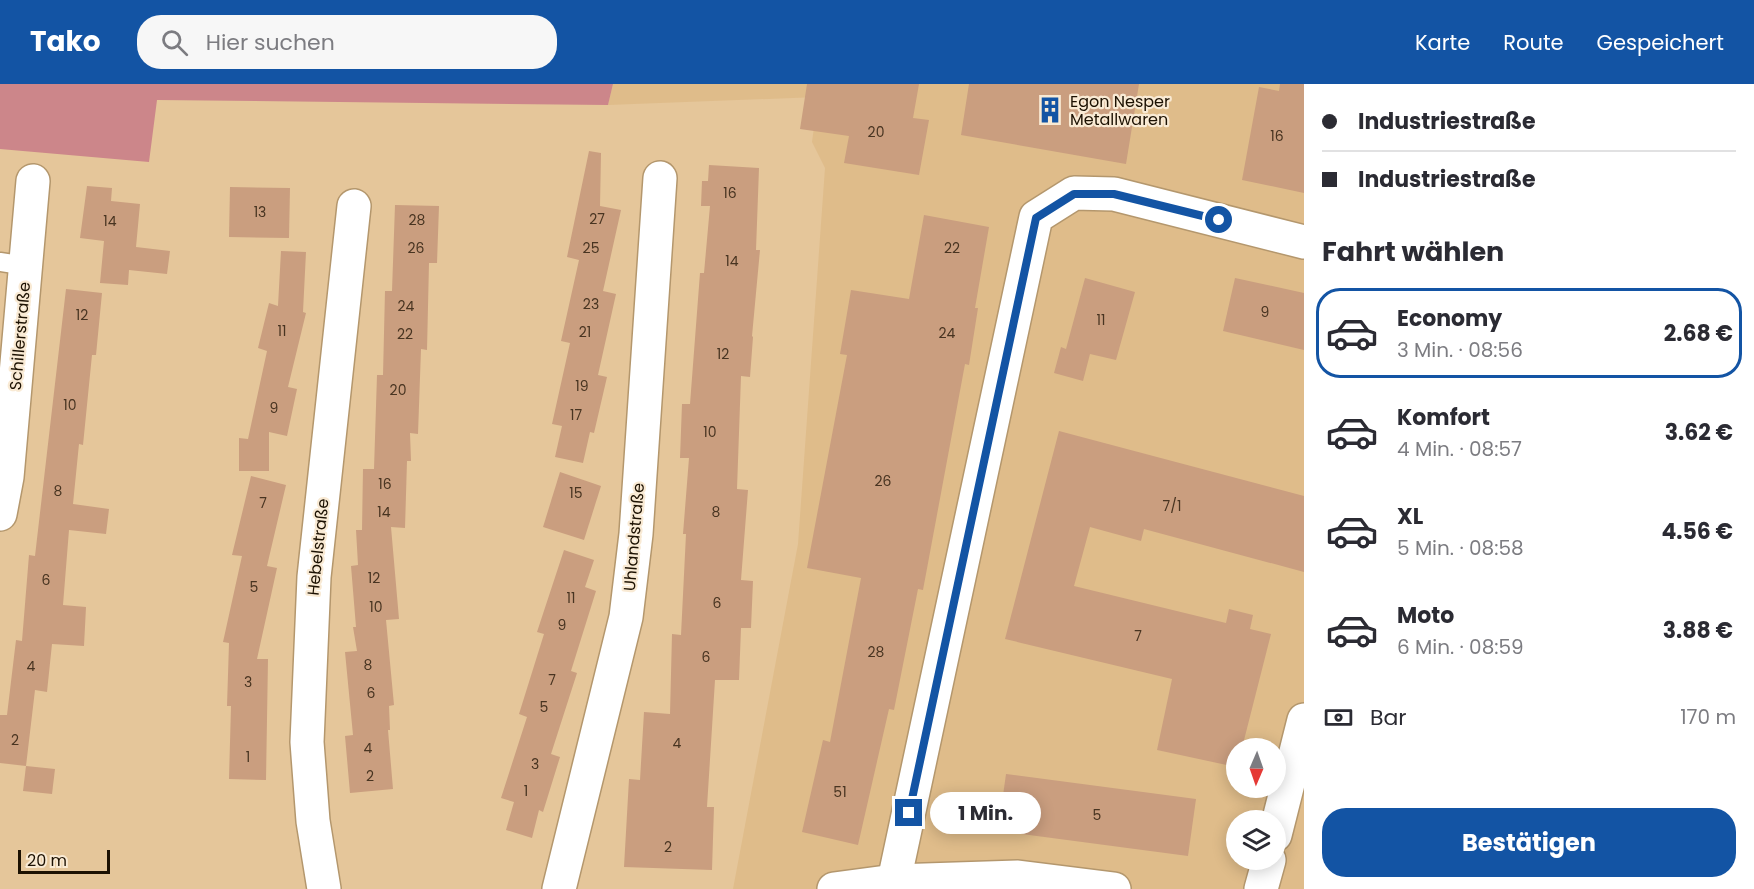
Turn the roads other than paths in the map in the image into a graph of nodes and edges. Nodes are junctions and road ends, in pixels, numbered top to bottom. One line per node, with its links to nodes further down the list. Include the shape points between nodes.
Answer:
1 (660, 178): 12 (street, Uhlandstraße, via 636,534 626,617)
2 (33, 182): 5 (street, Schillerstraße)
3 (354, 206): 11 (street, Hebelstraße, via 312,612 307,742 313,821)
4 (1304, 242): 10 (street, via 1114,194 1074,194 1036,218)
5 (14, 264): 6 (street, Schillerstraße, via 7,477)
6 (0, 514)
7 (1304, 720): 8 (street)
8 (1281, 810)
9 (1266, 870): 15 (street)
10 (894, 881): 13 (street); 14 (street, via 1018,877)
11 (324, 889)
12 (559, 889)
13 (834, 889)
14 (1113, 889)
15 (1261, 889)

